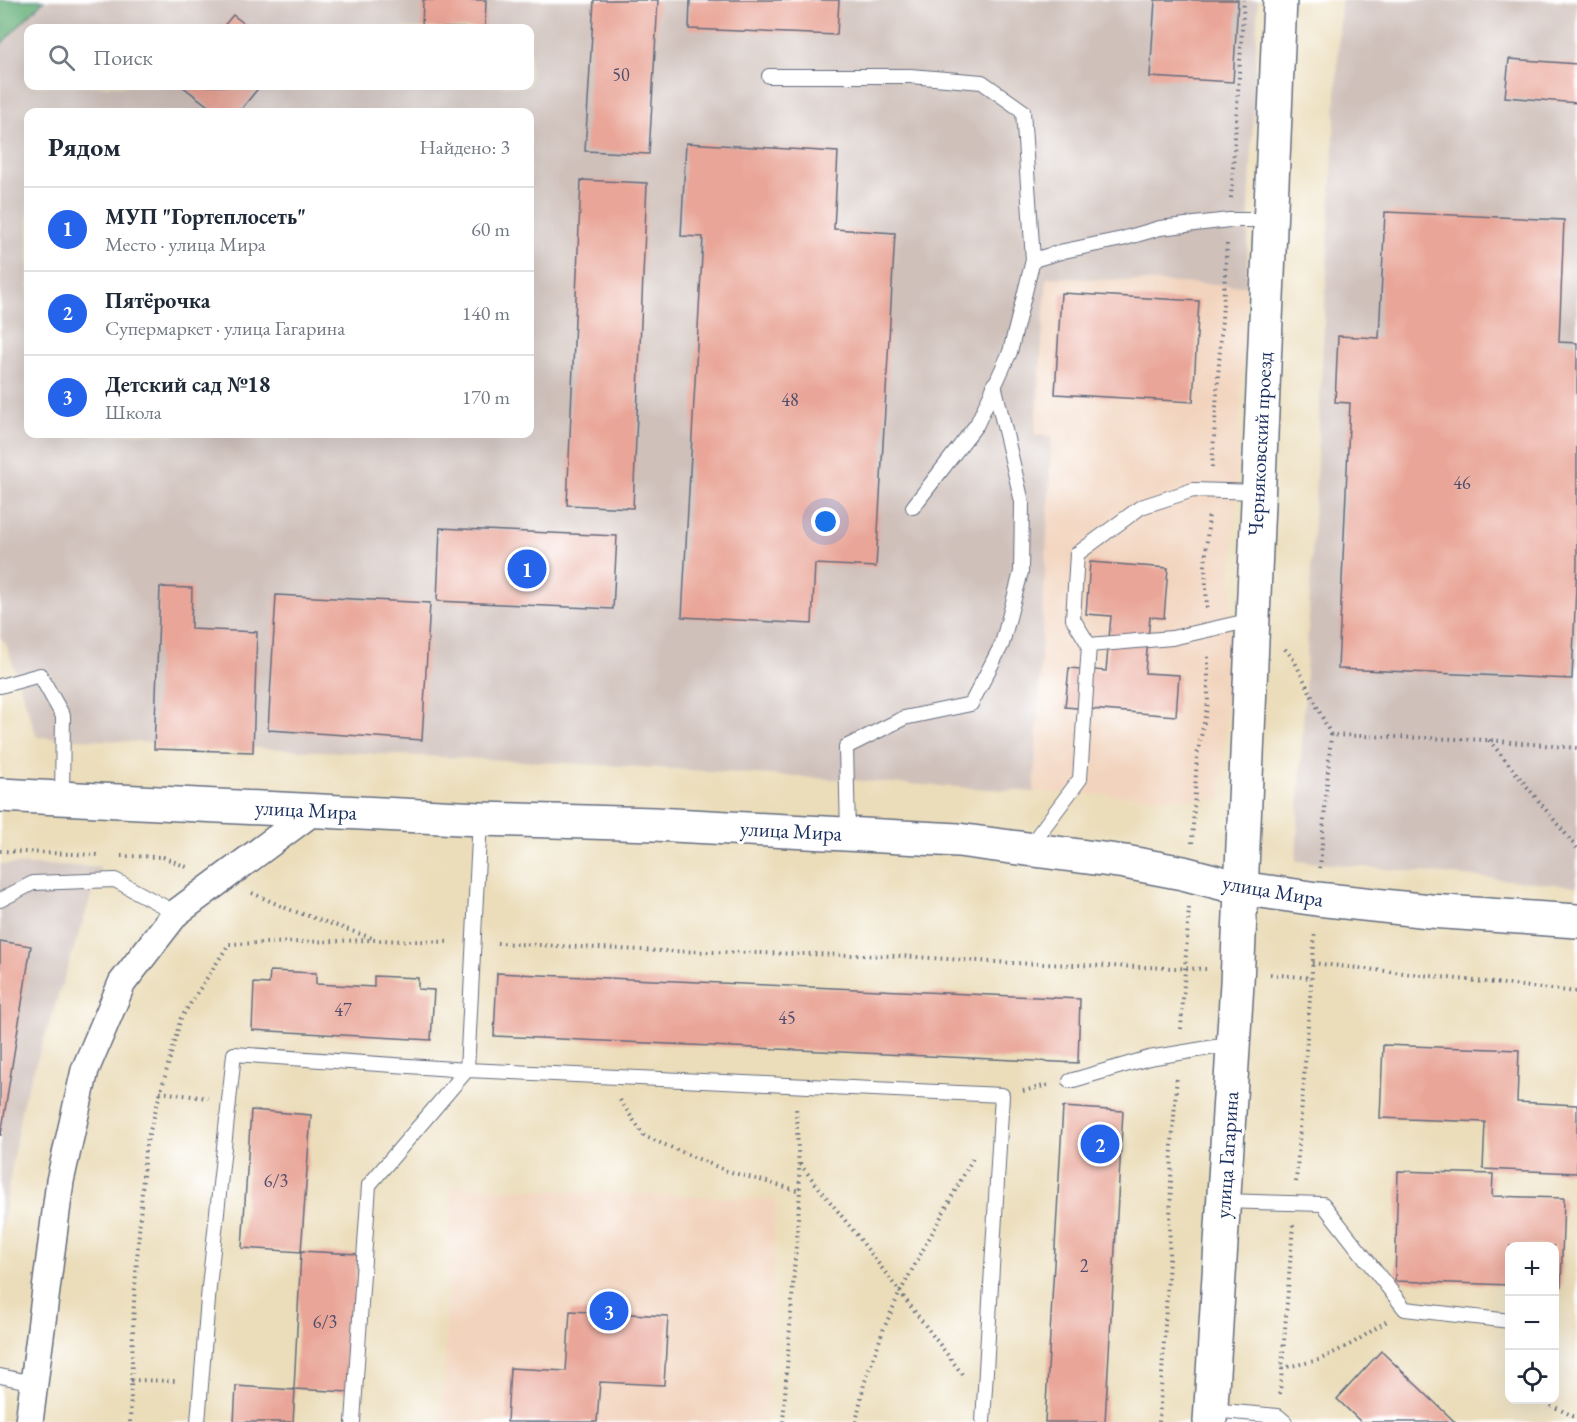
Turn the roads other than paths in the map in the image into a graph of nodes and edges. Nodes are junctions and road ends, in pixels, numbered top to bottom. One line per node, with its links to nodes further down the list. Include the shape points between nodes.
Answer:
1 (1280, 0): 3 (main road, Черняковский проезд)
2 (769, 76): 4 (lane, via 910,76 982,82 1023,111)
3 (1270, 220): 4 (lane, via 1160,228); 6 (main road, Черняковский проезд)
4 (1033, 260): 5 (lane, via 1010,352)
5 (994, 384): 7 (lane, via 976,424); 15 (lane, via 1022,502 1021,572 1002,644 971,704 904,718 846,747)
6 (1258, 492): 8 (main road, Черняковский проезд); 9 (lane, via 1193,490 1141,507 1077,554 1073,618)
7 (913, 507)
8 (1252, 617): 9 (lane, via 1172,638); 17 (main road, Черняковский проезд)
9 (1089, 645): 16 (lane, via 1080,779)
10 (0, 686): 12 (lane, via 40,675 57,705 63,716)
11 (0, 795): 12 (main road, улица Мира)
12 (62, 798): 13 (main road, улица Мира)
13 (315, 810): 14 (main road, улица Мира); 19 (street)
14 (480, 819): 15 (main road, улица Мира); 22 (lane)
15 (848, 834): 16 (main road, улица Мира)
16 (1028, 848): 17 (main road, улица Мира, via 1125,862)
17 (1240, 888): 20 (main road, улица Мира, via 1430,911); 21 (main road, улица Гагарина)
18 (0, 900): 19 (lane, via 33,883 116,880)
19 (176, 913): 27 (street, via 122,983 85,1070 60,1181)
20 (1577, 921)
21 (1233, 1044): 23 (lane, via 1149,1058); 24 (main road, улица Гагарина)
22 (467, 1070): 31 (lane, via 234,1054); 32 (lane, via 369,1185); 33 (lane, via 1002,1095)
23 (1070, 1081)
24 (1224, 1201): 25 (lane, via 1323,1204 1405,1309); 28 (main road, улица Гагарина)
25 (1505, 1321)
26 (0, 1376): 27 (lane)
27 (34, 1383): 30 (street)
28 (1210, 1416): 29 (lane)
29 (1282, 1419)
30 (29, 1422)
31 (198, 1422)
32 (353, 1422)
33 (983, 1422)

